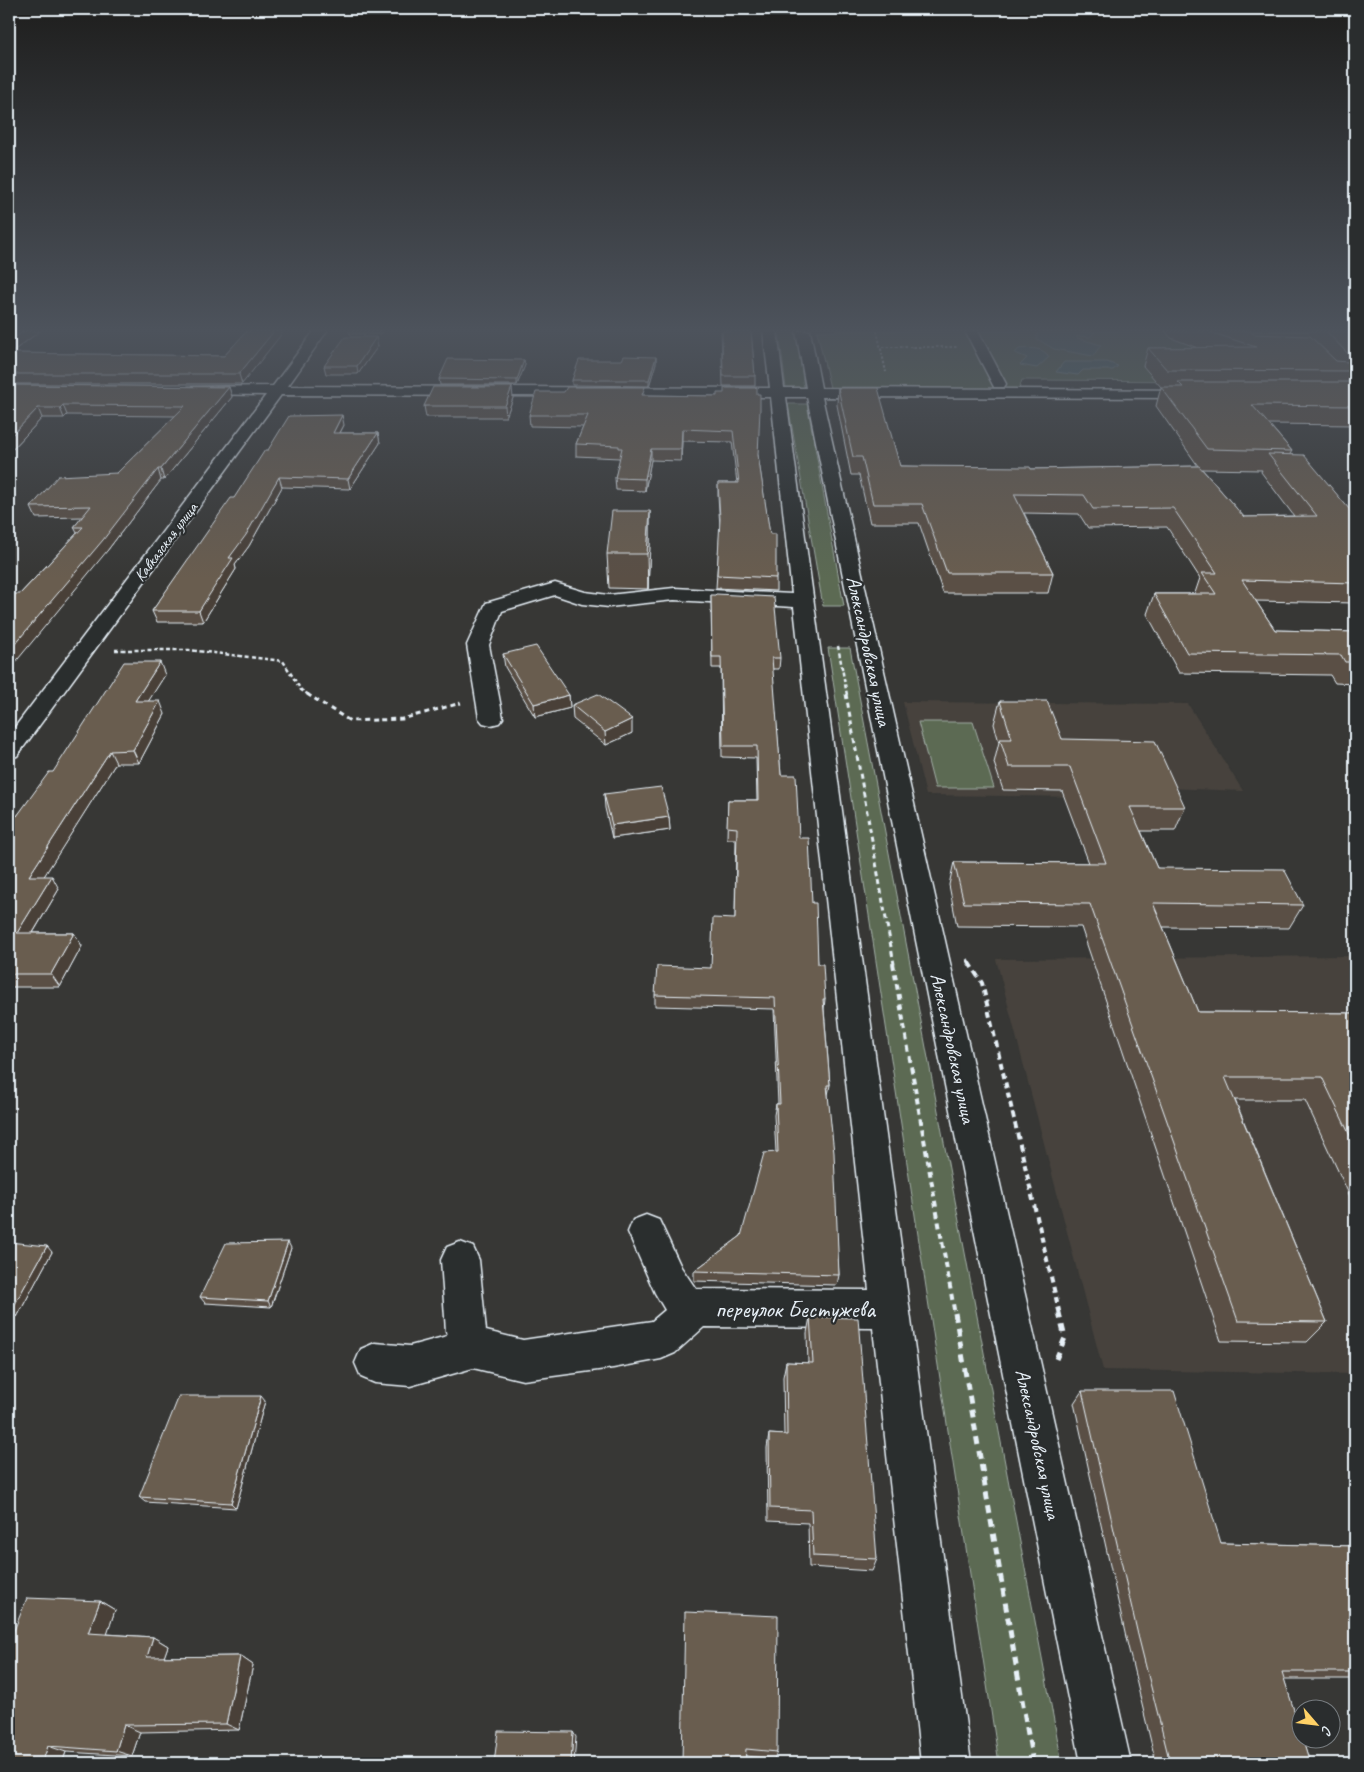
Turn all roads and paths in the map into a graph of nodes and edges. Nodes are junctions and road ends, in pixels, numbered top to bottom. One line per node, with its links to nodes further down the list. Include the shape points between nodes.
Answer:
1 (261, 414): 6 (street, Кавказская улица)
2 (780, 414): 4 (street)
3 (818, 414): 20 (street, Александровская улица)
4 (803, 601): 7 (street, via 674,594 609,601 582,598 555,589 493,607 478,645); 13 (street)
5 (837, 642): 19 (path)
6 (84, 650): 7 (path, via 189,650 283,661 301,690 350,720 402,719); 9 (street, Кавказская улица)
7 (487, 696): 8 (street)
8 (492, 718)
9 (9, 751)
10 (963, 952): 17 (path, via 982,983 1065,1338)
11 (646, 1232): 14 (street, via 668,1280)
12 (460, 1260): 15 (street, via 465,1331)
13 (890, 1309): 14 (street, переулок Бестужева, via 697,1308); 18 (street)
14 (690, 1314): 15 (street, переулок Бестужева, via 661,1339 613,1348 523,1360)
15 (473, 1348): 16 (street, via 410,1366)
16 (375, 1363)
17 (1054, 1363)
18 (946, 1763)
19 (1033, 1763)
20 (1106, 1763)

